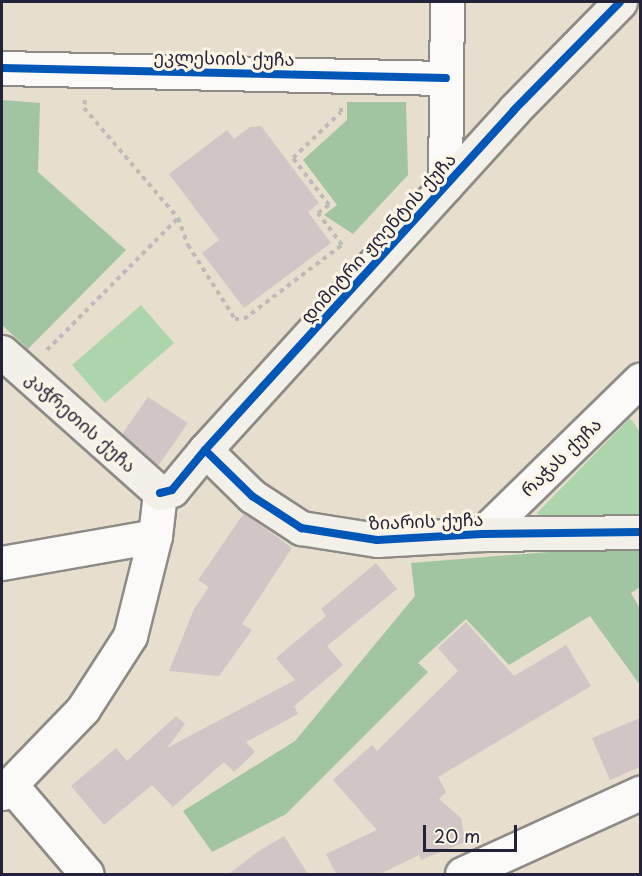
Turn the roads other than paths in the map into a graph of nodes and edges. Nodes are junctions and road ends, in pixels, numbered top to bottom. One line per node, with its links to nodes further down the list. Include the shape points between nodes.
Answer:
1 (447, 2): 4 (street)
2 (620, 2): 5 (street, დიმიტრი ჟღენტის ქუჩა)
3 (2, 68): 4 (street, ეკლესიის ქუჩა)
4 (446, 78): 5 (street)
5 (445, 186): 8 (street, დიმიტრი ჟღენტის ქუჩა)
6 (13, 362): 9 (street, კაჭრეთის ქუჩა)
7 (640, 380): 11 (street, რაჭას ქუჩა)
8 (205, 450): 9 (street, დიმიტრი ჟღენტის ქუჩა, via 172,490); 11 (street, ზიარის ქუჩა, via 252,496 301,528 377,540)
9 (160, 493): 12 (street)
10 (640, 532): 11 (street, ზიარის ქუჩა)
11 (482, 534)
12 (155, 536): 13 (street); 14 (street, via 130,636 83,709)
13 (2, 563)
14 (6, 789): 16 (street)
15 (640, 793): 17 (street)
16 (87, 874)
17 (462, 874)

